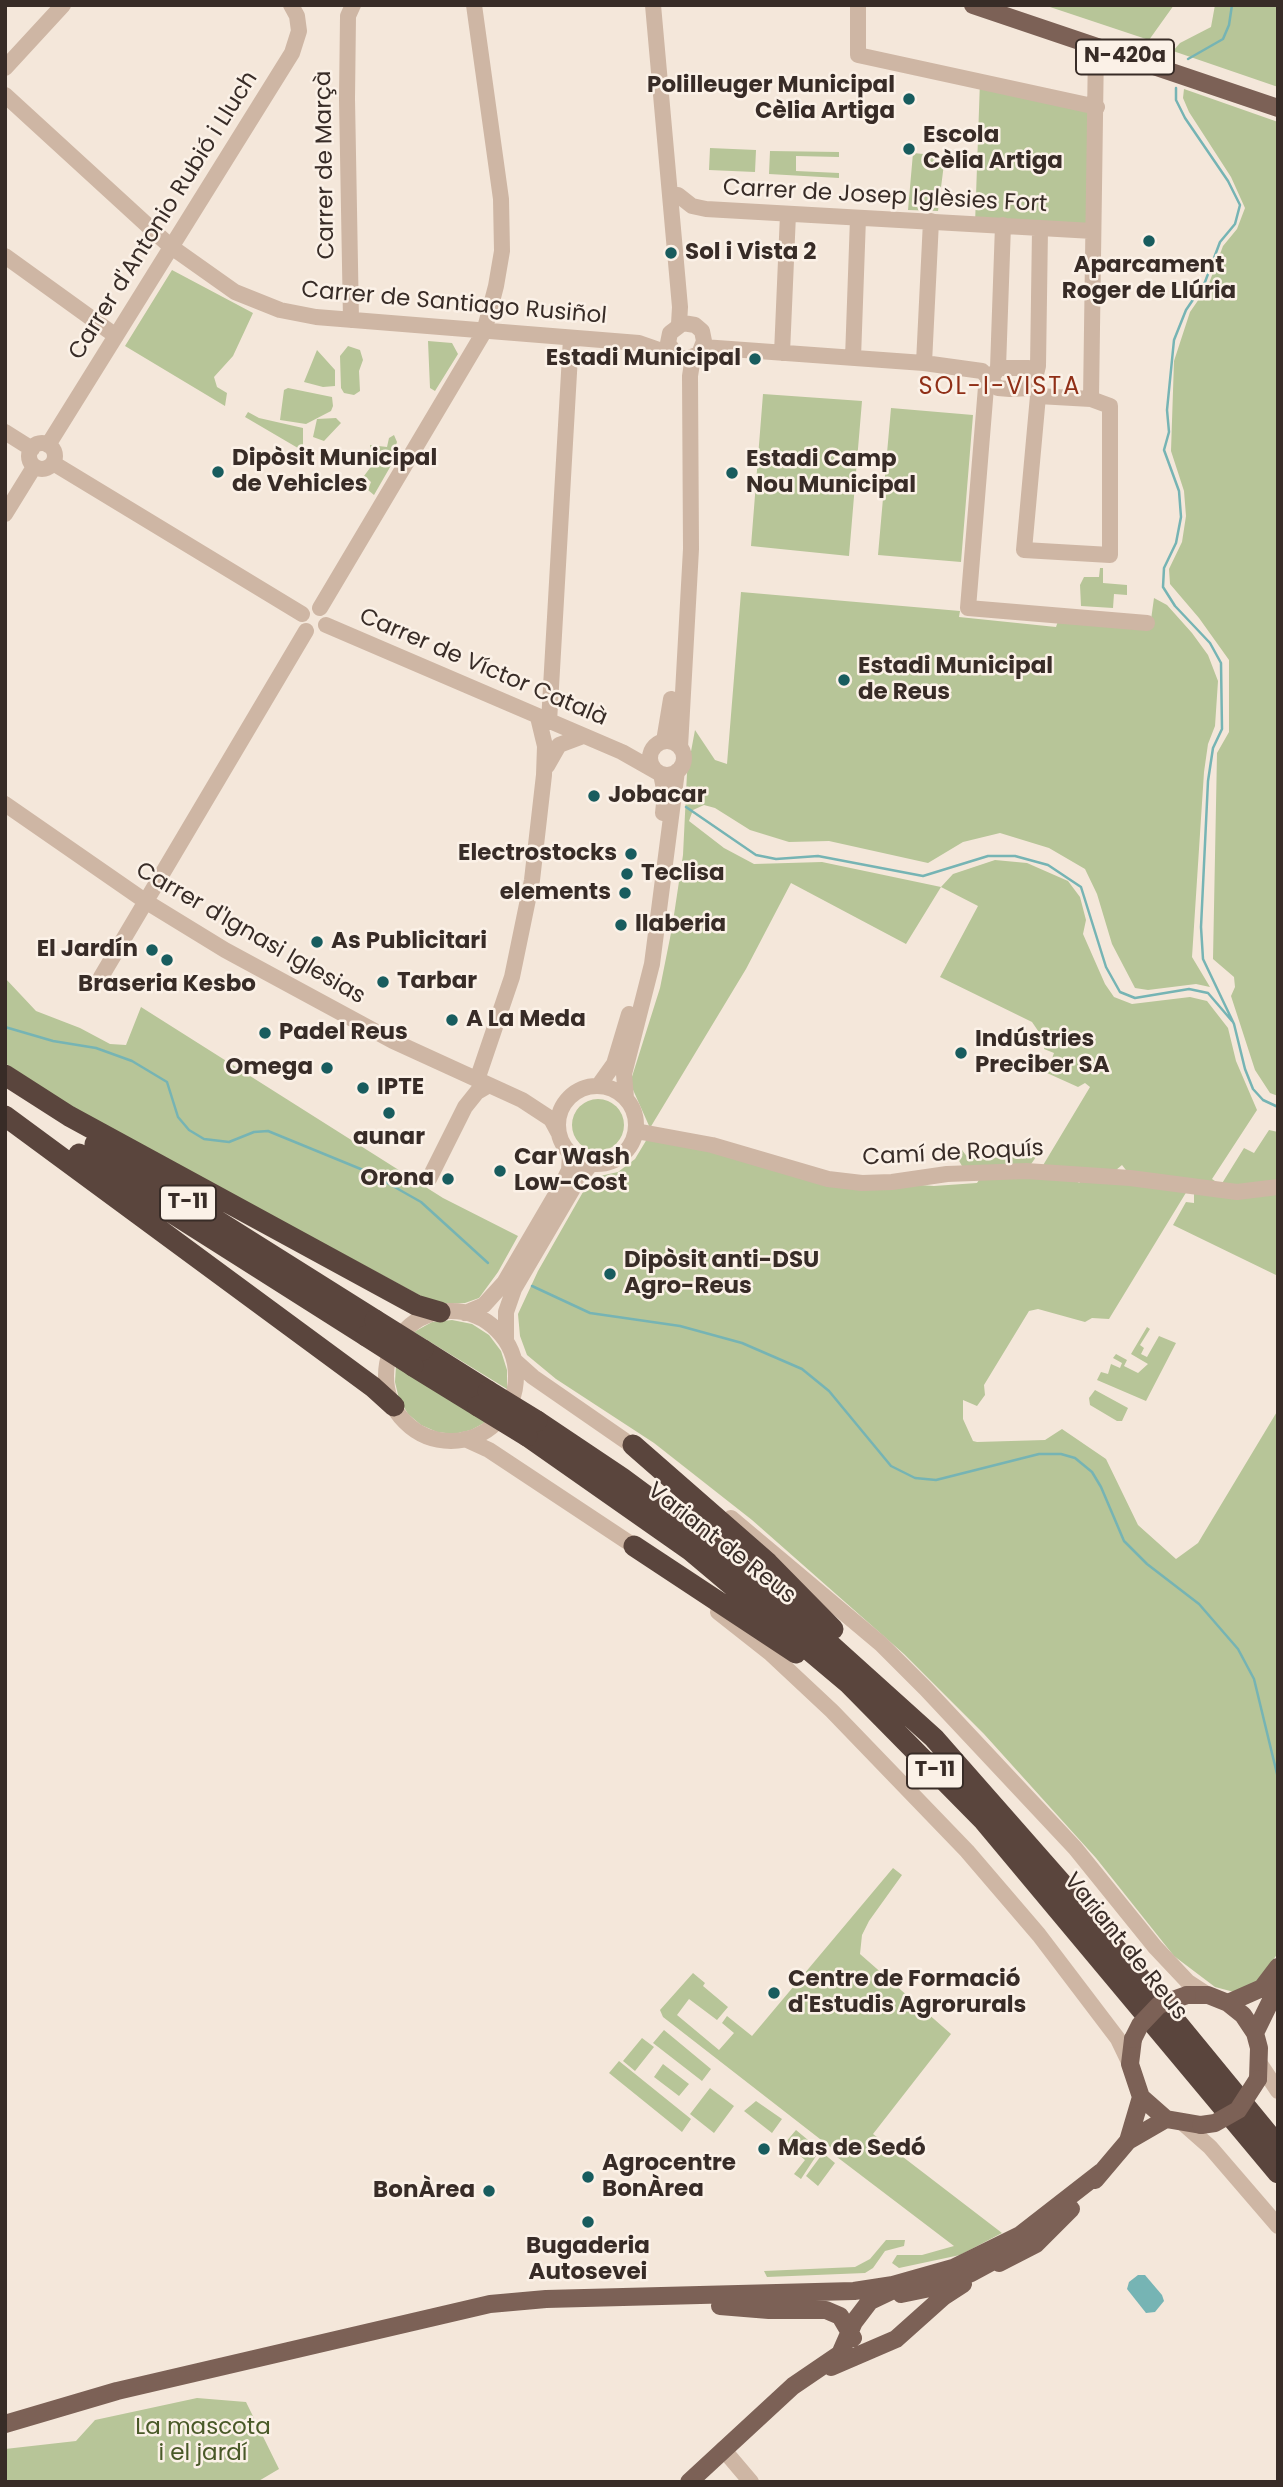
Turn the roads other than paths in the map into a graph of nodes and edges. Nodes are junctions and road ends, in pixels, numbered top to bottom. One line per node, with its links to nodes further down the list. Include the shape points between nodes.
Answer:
1 (63, 5): 11 (street)
2 (291, 5): 23 (street, Carrer d'Antonio Rubió i Lluch, via 298,24 295,47)
3 (474, 5): 27 (street, via 502,230 496,286)
4 (653, 5): 26 (street)
5 (663, 5): 16 (street)
6 (858, 5): 14 (street, via 858,55)
7 (973, 5): 10 (main road, N-420a)
8 (1001, 5): 13 (main road, N-420a)
9 (351, 8): 25 (street, Carrer de Marçà, via 347,112)
10 (1096, 47): 14 (street); 15 (main road, N-420a)
11 (5, 68)
12 (5, 95): 23 (street, Carrer de Santiago Rusiñol)
13 (1278, 100)
14 (1097, 107): 22 (street)
15 (1278, 108)
16 (678, 195): 17 (street, Carrer de Josep Iglèsies Fort, via 692,206 706,209); 26 (street)
17 (788, 214): 18 (street, Carrer de Josep Iglèsies Fort); 31 (street)
18 (858, 218): 19 (street, Carrer de Josep Iglèsies Fort); 33 (street)
19 (931, 221): 20 (street, Carrer de Josep Iglèsies Fort); 34 (street)
20 (1003, 225): 21 (street, Carrer de Josep Iglèsies Fort); 35 (street)
21 (1040, 229): 22 (street, Carrer de Josep Iglèsies Fort); 36 (street)
22 (1093, 231): 37 (street)
23 (170, 246): 25 (street, Carrer de Santiago Rusiñol, via 235,292 280,310); 28 (street, Carrer d'Antonio Rubió i Lluch)
24 (5, 256): 28 (street)
25 (351, 320): 27 (street, Carrer de Santiago Rusiñol)
26 (679, 328): 30 (street, Carrer de Santiago Rusiñol); 32 (street, via 671,351); 32 (street, via 702,331)
27 (484, 332): 29 (street, Carrer de Santiago Rusiñol); 43 (street)
28 (116, 336): 39 (street, Carrer d'Antonio Rubió i Lluch)
29 (571, 338): 30 (street, Carrer de Santiago Rusiñol); 48 (street)
30 (639, 343): 32 (street, Carrer de Santiago Rusiñol)
31 (782, 353): 32 (street, Carrer de Santiago Rusiñol); 33 (street, Carrer de Santiago Rusiñol)
32 (689, 354): 50 (street, via 691,549)
33 (853, 358): 34 (street, Carrer de Santiago Rusiñol)
34 (924, 363): 35 (street, Carrer de Santiago Rusiñol)
35 (994, 374): 36 (street, via 1029,368); 36 (street, via 998,388 1023,390); 45 (street, via 986,387 968,608)
36 (1035, 384): 37 (street); 37 (street, via 1024,550 1110,555 1110,406)
37 (1091, 399)
38 (5, 432): 39 (street)
39 (40, 447): 40 (street, via 54,453); 41 (street, via 29,458)
40 (53, 463): 41 (street, via 44,469); 44 (street)
41 (34, 467): 42 (street)
42 (5, 514)
43 (320, 608): 44 (street, via 309,607); 46 (street, via 327,617)
44 (302, 614): 47 (street, via 300,622)
45 (1147, 622)
46 (326, 625): 47 (street, via 318,633); 48 (street, Carrer de Víctor Català)
47 (306, 631): 56 (street)
48 (544, 720): 49 (street, Carrer de Víctor Català); 54 (street)
49 (583, 736): 51 (street, Carrer de Víctor Català); 54 (street, via 553,750)
50 (672, 744): 52 (street, via 654,747); 53 (street, via 684,758)
51 (622, 752): 52 (street, Carrer de Víctor Català); 53 (street, Carrer de Víctor Català)
52 (650, 754): 53 (street, via 651,765)
53 (666, 773): 61 (street, via 658,874 640,976 617,1055); 63 (street, via 667,869 652,964 624,1074)
54 (544, 775): 59 (street, via 532,880 512,977)
55 (5, 804): 56 (street, Carrer d'Ignasi Iglesias)
56 (145, 901): 57 (street); 59 (street, Carrer d'Ignasi Iglesias, via 309,998)
57 (101, 977)
58 (5, 1074): 74 (highway, via 69,1116 416,1305)
59 (476, 1080): 64 (street, Carrer d'Ignasi Iglesias); 66 (street, via 477,1093); 66 (street, via 466,1088)
60 (5, 1082): 76 (highway, Variant de Reus / T-11)
61 (599, 1085): 62 (street); 63 (street)
62 (569, 1097): 64 (street, Carrer d'Ignasi Iglesias, via 547,1107); 69 (street, via 559,1117)
63 (626, 1098): 68 (street, via 635,1114)
64 (522, 1100): 69 (street, Carrer d'Ignasi Iglesias, via 551,1119)
65 (5, 1103): 76 (highway, Variant de Reus / T-11, via 132,1189)
66 (465, 1107): 72 (street)
67 (5, 1116): 79 (highway)
68 (636, 1131): 71 (street, via 630,1147 616,1159); 73 (street, Camí de Roquís, via 712,1145 828,1179 862,1183 1013,1171 1096,1175 1237,1192)
69 (558, 1132): 70 (street)
70 (570, 1155): 71 (street); 75 (street, via 562,1184 504,1283 484,1305)
71 (591, 1164): 77 (street, via 514,1289 506,1312)
72 (429, 1179)
73 (1278, 1187)
74 (440, 1312): 75 (street); 79 (street, via 410,1326 391,1353 386,1374)
75 (465, 1313): 77 (street, via 488,1323)
76 (370, 1328): 80 (highway, Variant de Reus / T-11, bridge)
77 (506, 1341): 78 (street)
78 (514, 1360): 81 (street, via 514,1394 503,1415 486,1431); 82 (street)
79 (394, 1406): 81 (street, via 421,1433 442,1440)
80 (532, 1429): 84 (highway, Variant de Reus / T-11, via 622,1478 720,1551); 85 (highway, Variant de Reus / T-11, via 769,1614 848,1683)
81 (465, 1440): 83 (street, via 489,1450)
82 (633, 1445): 84 (highway, via 768,1563 916,1709); 88 (street, via 713,1503 881,1644 1066,1838 1188,1982)
83 (634, 1546): 85 (highway, via 799,1655); 91 (street, via 769,1653 898,1776 1040,1935 1118,2039)
84 (934, 1738): 98 (highway, Variant de Reus / T-11, via 1072,1895)
85 (933, 1769): 100 (highway, Variant de Reus / T-11, via 1063,1911)
86 (1278, 1967): 89 (main road, via 1262,1988)
87 (1278, 1986): 90 (main road)
88 (1208, 1995): 89 (main road); 91 (main road, bridge, via 1187,1995 1159,2005 1133,2039)
89 (1228, 2003): 90 (main road)
90 (1255, 2033): 92 (main road)
91 (1130, 2064): 94 (main road)
92 (1259, 2071): 93 (street); 96 (main road, bridge, via 1238,2110 1215,2123)
93 (1278, 2091)
94 (1141, 2096): 95 (main road); 97 (main road)
95 (1166, 2119): 96 (main road); 97 (main road)
96 (1193, 2125): 103 (street)
97 (1128, 2141): 99 (main road)
98 (1278, 2146)
99 (1101, 2172): 101 (main road); 102 (main road)
100 (1278, 2173)
101 (1078, 2202): 106 (main road, via 1034,2239 971,2273 935,2287); 111 (main road, via 1036,2244 974,2277 943,2297 896,2339)
102 (1049, 2214): 104 (main road, via 1020,2235 953,2268 893,2285); 106 (main road, via 1021,2240 968,2267 933,2281 883,2292)
103 (1278, 2226)
104 (810, 2293): 105 (main road); 107 (main road, via 722,2300)
105 (546, 2299): 108 (main road, via 557,2304 645,2302); 109 (main road, via 490,2304)
106 (870, 2301): 107 (main road); 110 (main road)
107 (715, 2306): 108 (main road); 110 (main road, via 826,2310 840,2316)
108 (676, 2307): 109 (main road, via 477,2315)
109 (371, 2331): 113 (main road, via 117,2391)
110 (851, 2334): 111 (main road); 112 (main road, via 840,2354)
111 (870, 2351): 112 (main road)
112 (793, 2386): 114 (main road)
113 (5, 2424)
114 (723, 2449): 115 (main road); 116 (street)
115 (689, 2482)
116 (751, 2482)

